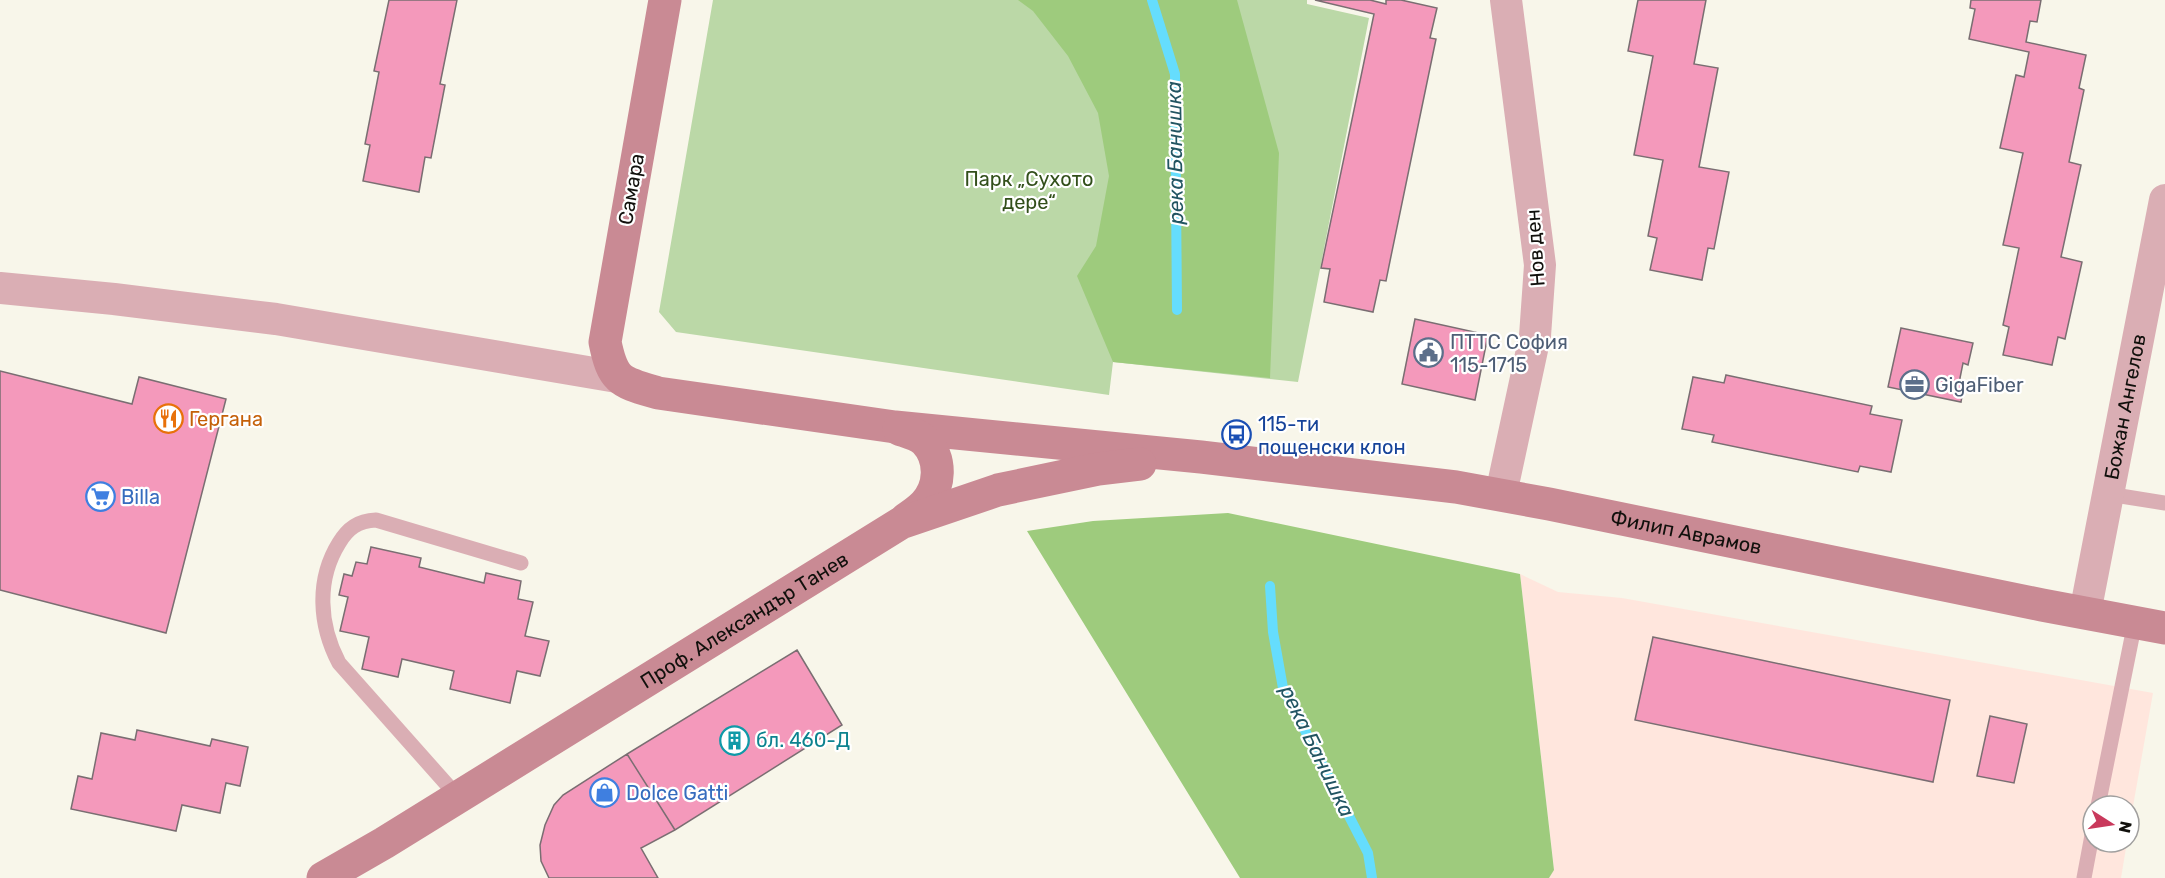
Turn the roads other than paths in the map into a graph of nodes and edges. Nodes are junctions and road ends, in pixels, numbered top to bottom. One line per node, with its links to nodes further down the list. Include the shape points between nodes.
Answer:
1 (665, 0): 5 (street, Самара, via 605,342)
2 (1506, 0): 8 (street, Нов ден, via 1540,265 1535,336)
3 (2165, 200): 9 (street, Божан Ангелов)
4 (0, 288): 5 (street, via 276,319)
5 (617, 377): 6 (street, via 658,393)
6 (895, 427): 7 (street); 11 (street, via 923,440 935,454 939,472 925,504)
7 (1201, 457): 8 (street, Филип Аврамов); 11 (street, Проф. Александър Танев, via 1098,469 998,490)
8 (1501, 494): 13 (street, Филип Аврамов)
9 (2108, 494): 10 (lane); 13 (street, Божан Ангелов)
10 (2165, 502)
11 (901, 523): 16 (street, Проф. Александър Танев)
12 (521, 563): 16 (lane, via 376,520 364,520 352,525 326,570 324,621 332,651)
13 (2085, 613): 14 (street, Филип Аврамов)
14 (2150, 625): 15 (lane)
15 (2101, 794)
16 (458, 797): 18 (street, Проф. Александър Танев)
17 (2089, 854): 19 (lane)
18 (323, 878)
19 (2084, 878)

